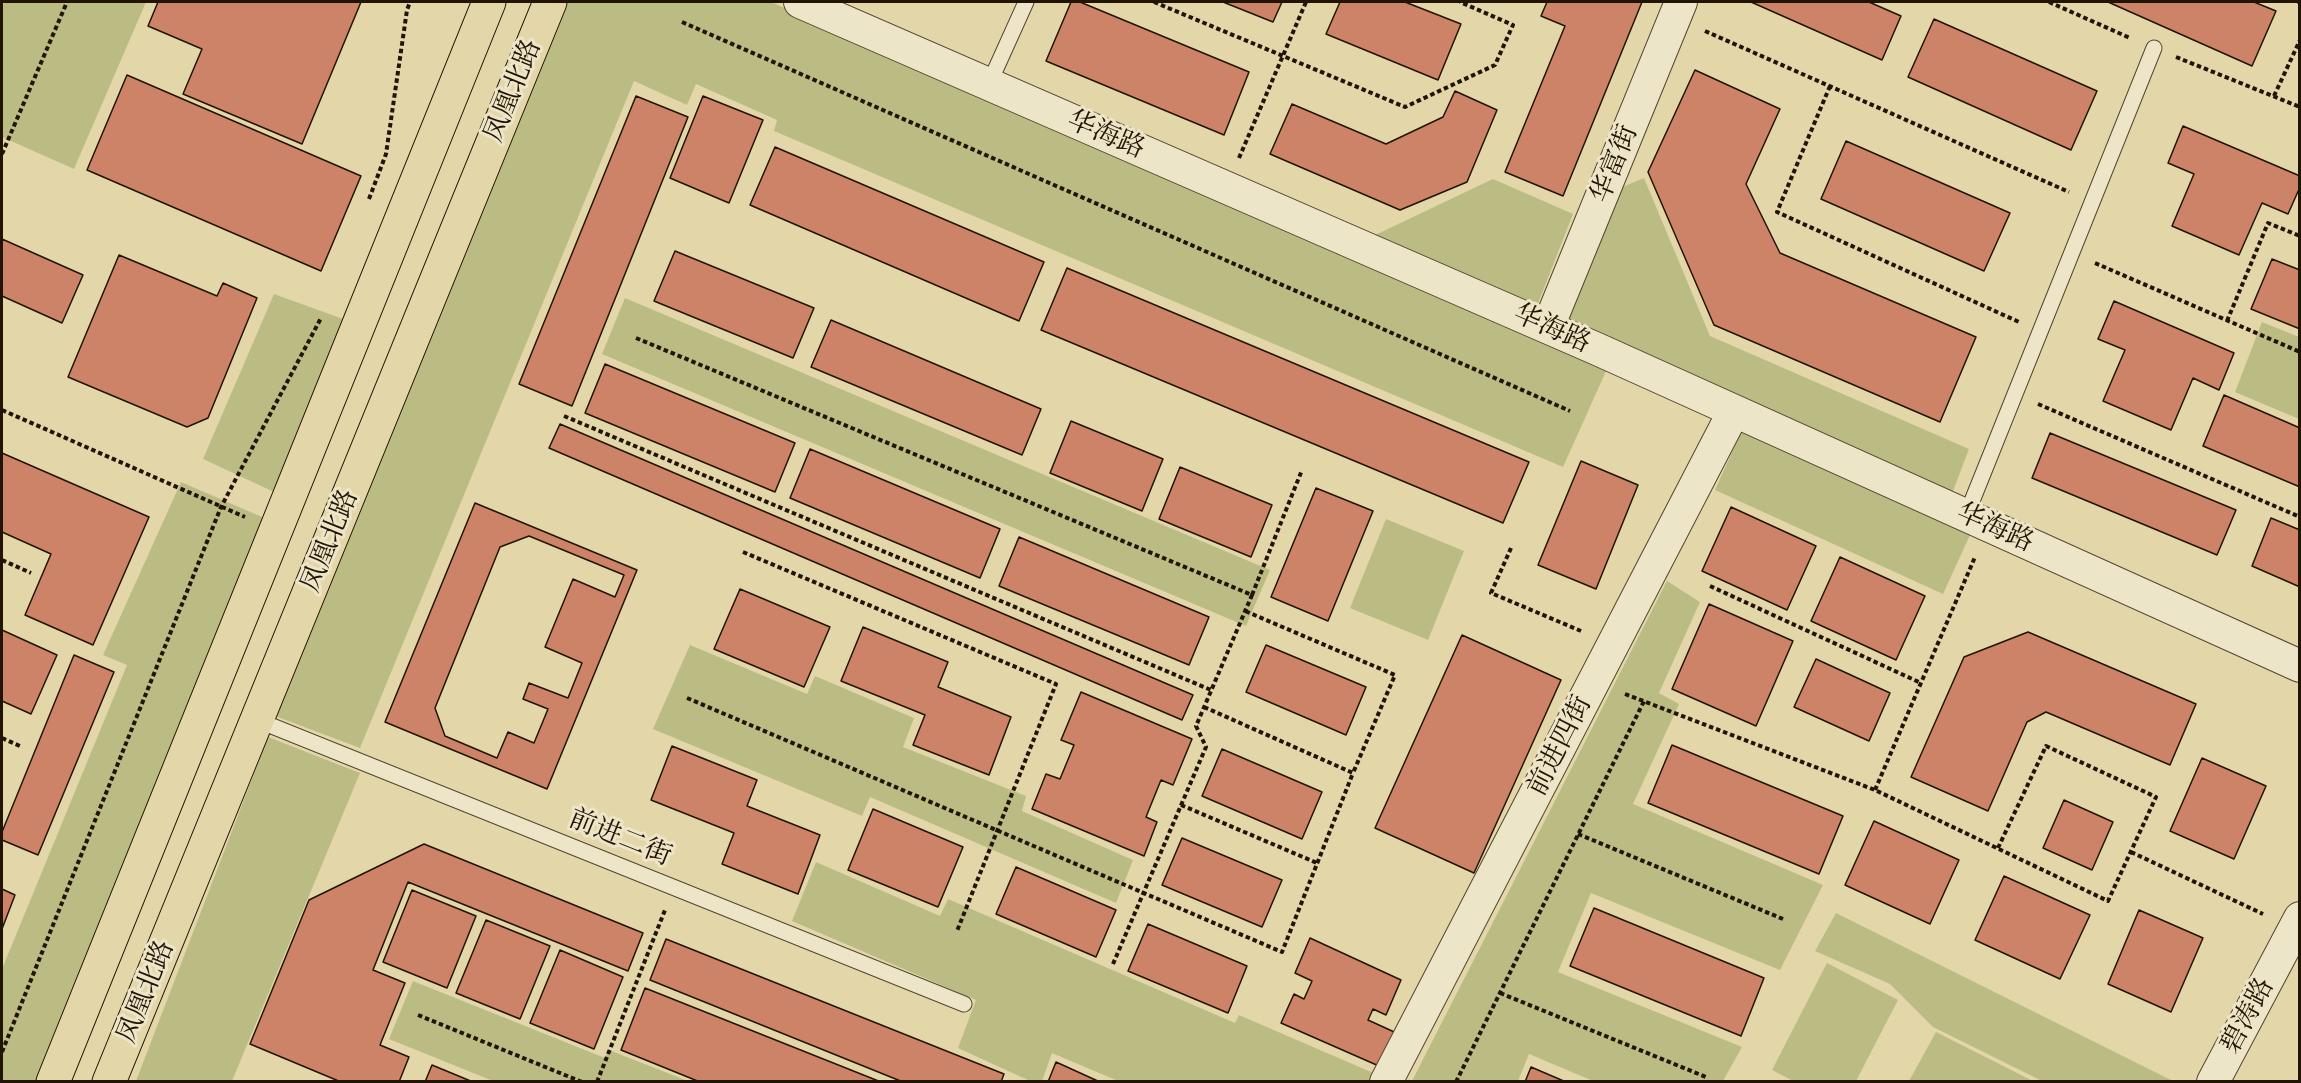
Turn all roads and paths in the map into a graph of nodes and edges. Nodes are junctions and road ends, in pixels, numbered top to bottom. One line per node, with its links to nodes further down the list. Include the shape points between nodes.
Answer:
1 (67, 2): 20 (path)
2 (410, 2): 23 (path, via 386,154)
3 (489, 2): 41 (main road, 凤凰北路)
4 (550, 2): 57 (main road, 凤凰北路)
5 (800, 2): 16 (street, 华海路)
6 (1026, 2): 16 (lane)
7 (1154, 2): 15 (path)
8 (1306, 2): 15 (path)
9 (1460, 2): 15 (path, via 1513,25 1495,65 1405,107)
10 (2049, 2): 14 (path)
11 (1678, 9): 17 (path); 28 (street, 华富街)
12 (682, 22): 34 (path)
13 (2300, 40): 18 (path)
14 (2154, 48): 18 (path); 22 (lane)
15 (1283, 55): 21 (path)
16 (988, 84): 21 (street, 华海路)
17 (1830, 86): 22 (path); 29 (path, via 1778,212)
18 (2274, 96): 19 (path)
19 (2300, 106)
20 (2, 154)
21 (1227, 188): 28 (street, 华海路)
22 (2093, 203): 25 (lane)
23 (366, 207)
24 (2300, 236): 27 (path, via 2268,223)
25 (2072, 254): 27 (path); 29 (lane)
26 (324, 312): 38 (path)
27 (2227, 321): 31 (path)
28 (1548, 327): 35 (street, 华海路)
29 (2040, 332): 32 (lane)
30 (636, 338): 47 (path)
31 (2300, 352)
32 (2015, 395): 39 (path); 40 (lane)
33 (2, 410): 38 (path)
34 (1570, 411)
35 (1734, 411): 40 (street, 华海路); 49 (street, 前进四街)
36 (564, 416): 53 (path)
37 (1302, 470): 47 (path)
38 (221, 507): 41 (path); 77 (path)
39 (2300, 518)
40 (1978, 521): 50 (street, 华海路); 52 (path)
41 (275, 530): 79 (main road, 凤凰北路)
42 (1511, 548): 49 (path, via 1491,593)
43 (743, 552): 63 (path, via 1056,684)
44 (2, 560): 45 (path)
45 (31, 573)
46 (1710, 586): 52 (path)
47 (1252, 595): 48 (path)
48 (1245, 611): 53 (path); 60 (path, via 1395,675)
49 (1613, 645): 51 (street, 前进四街)
50 (2300, 666)
51 (1594, 681): 55 (path); 83 (street, 前进四街)
52 (1921, 683): 61 (path)
53 (1211, 690): 56 (path)
54 (687, 698): 63 (path)
55 (1644, 701): 61 (path); 64 (path)
56 (1204, 707): 60 (path); 62 (path, via 1196,726 1206,747)
57 (257, 720): 68 (lane, 前进二街); 80 (main road, 凤凰北路)
58 (2, 738): 59 (path)
59 (22, 747)
60 (1353, 773): 67 (path)
61 (1875, 790): 65 (path)
62 (1181, 805): 67 (path); 69 (path)
63 (998, 830): 69 (path); 72 (path)
64 (1578, 834): 70 (path); 74 (path)
65 (1998, 848): 66 (path, via 2108,901); 66 (path, via 2046,746 2156,797)
66 (2131, 852): 71 (path)
67 (1317, 863): 69 (path, via 1282,952)
68 (674, 887): 75 (lane, 前进二街); 82 (path)
69 (1144, 892): 73 (path)
70 (1782, 919)
71 (2297, 923): 85 (street, 碧涛路)
72 (957, 931)
73 (1113, 964)
74 (1500, 993): 78 (path); 84 (path)
75 (964, 1004)
76 (418, 1015): 81 (path)
77 (2, 1052)
78 (1706, 1077)
79 (52, 1082)
80 (109, 1082)
81 (582, 1082)
82 (597, 1082)
83 (1386, 1082)
84 (1456, 1082)
85 (2213, 1082)

